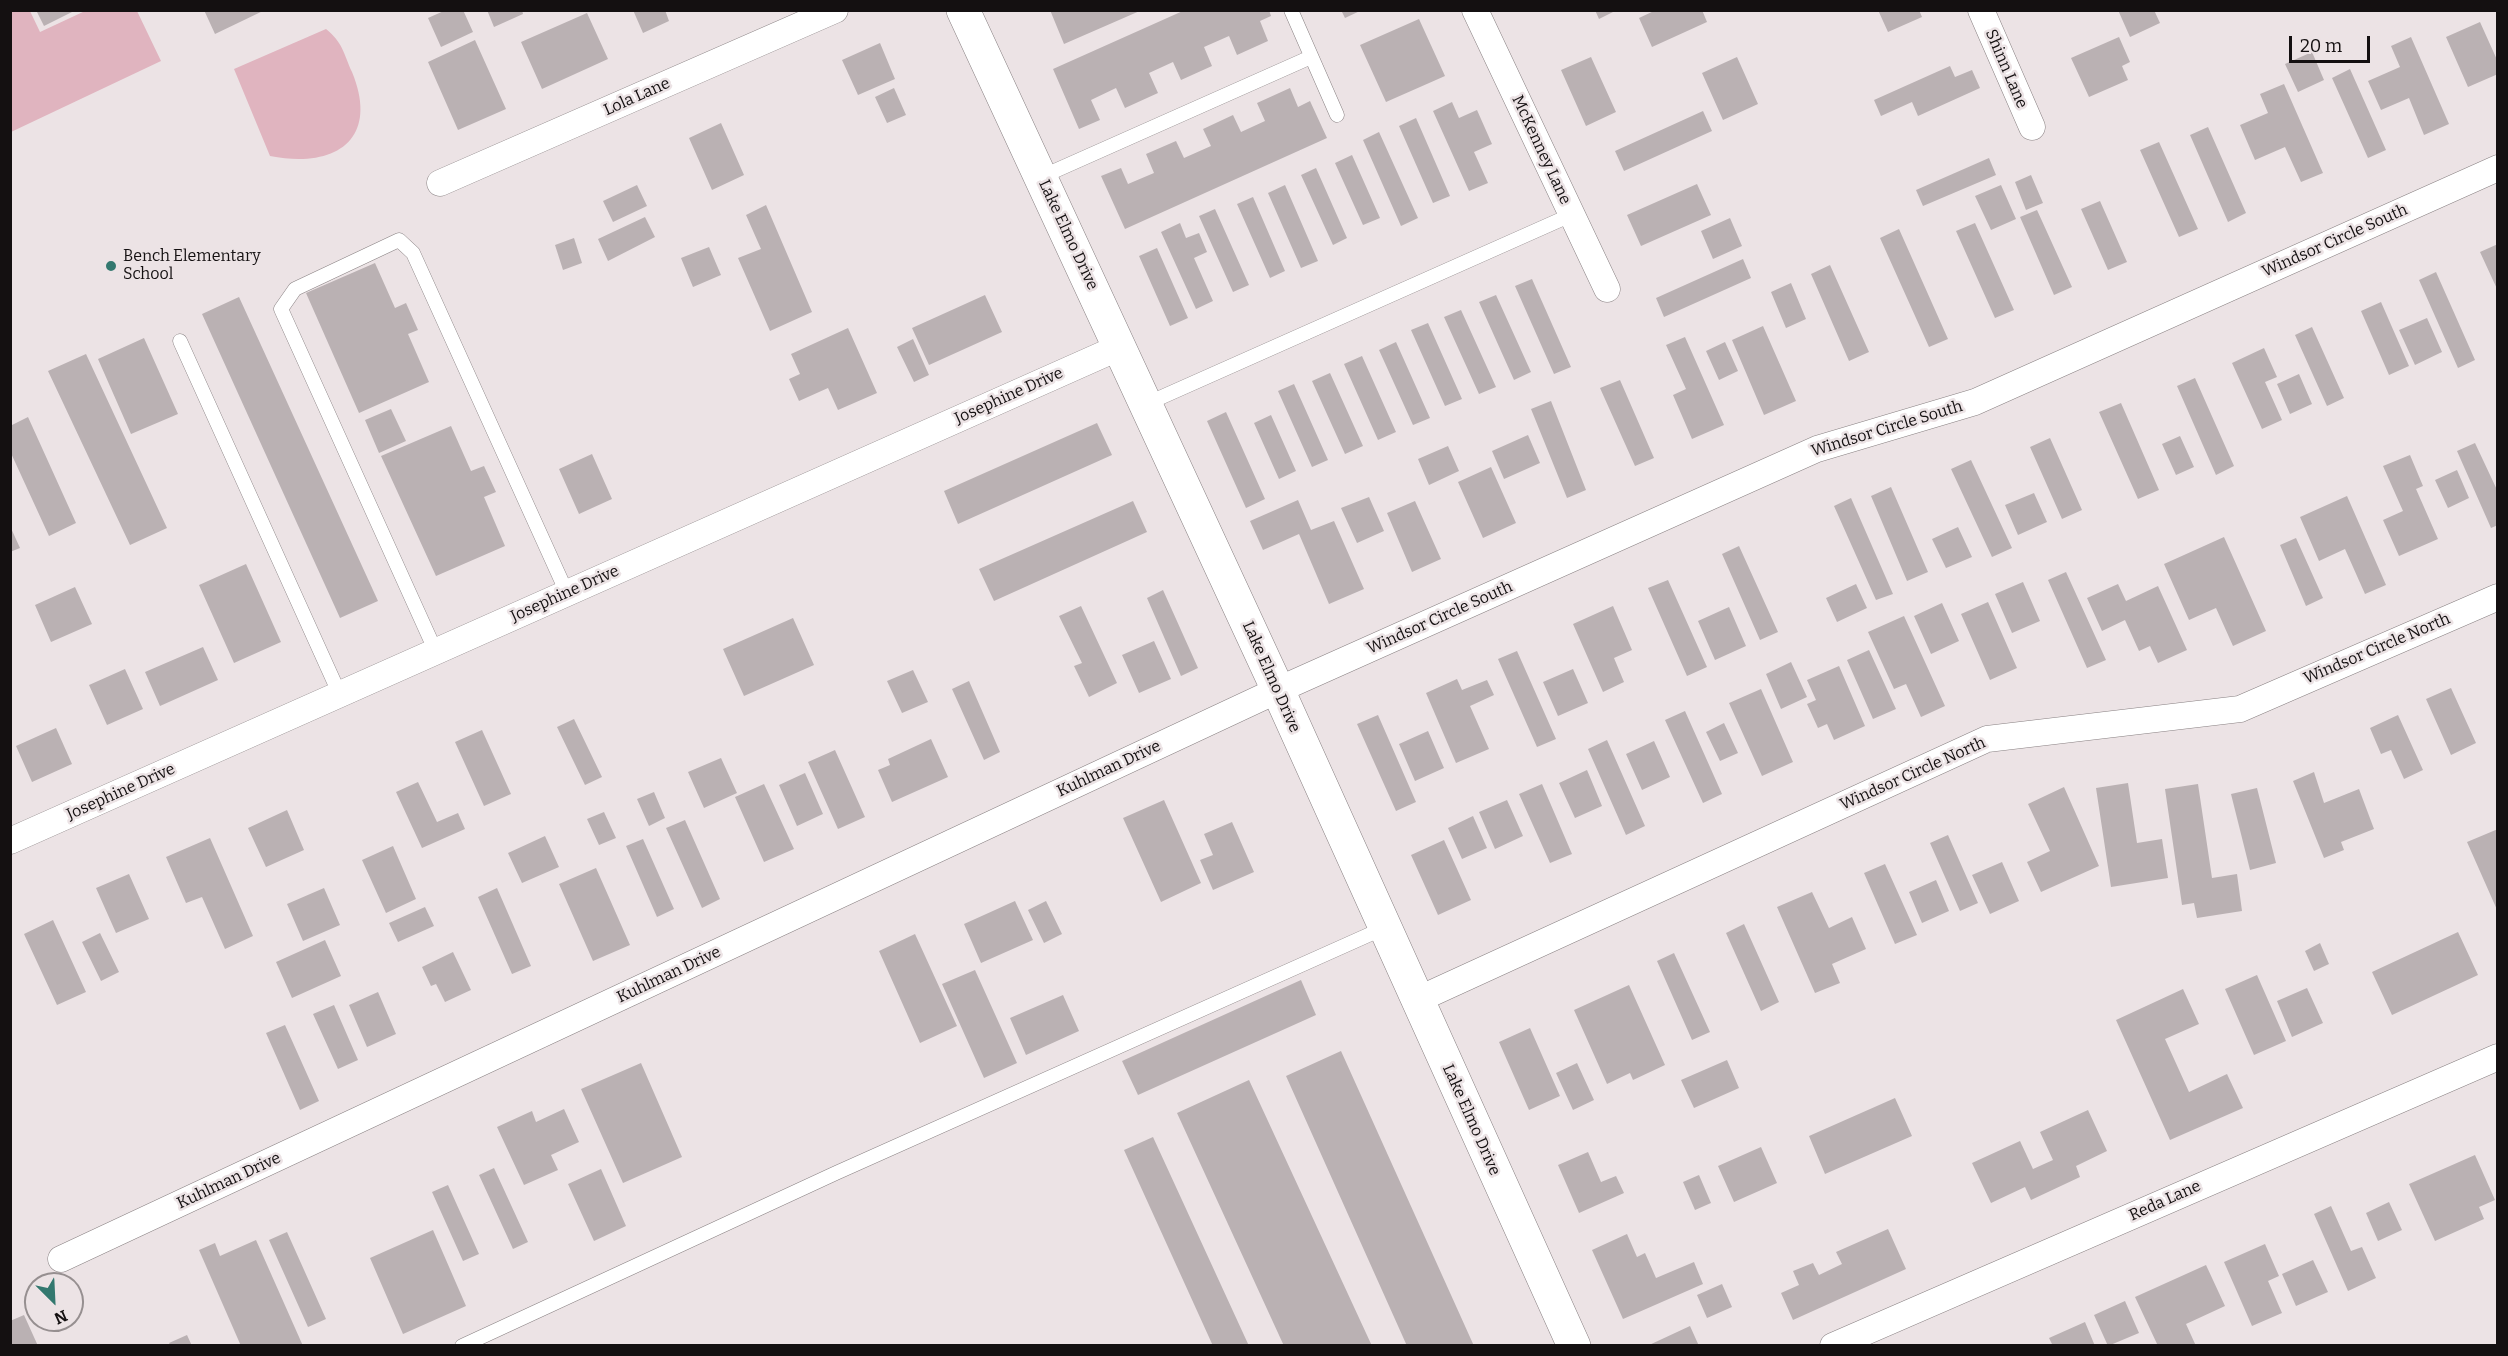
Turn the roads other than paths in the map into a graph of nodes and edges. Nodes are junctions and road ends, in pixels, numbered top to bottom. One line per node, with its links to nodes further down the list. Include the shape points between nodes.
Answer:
1 (835, 10): 11 (street, Lola Lane)
2 (963, 10): 10 (main road, Lake Elmo Drive)
3 (1291, 10): 6 (lane)
4 (1475, 10): 12 (street, McKenney Lane)
5 (1981, 10): 8 (street, Shinn Lane)
6 (1311, 57): 7 (lane); 10 (lane)
7 (1337, 115)
8 (2032, 127)
9 (2498, 168): 20 (street, Windsor Circle South, via 1975,402 1817,449)
10 (1041, 177): 15 (main road, Lake Elmo Drive)
11 (440, 183)
12 (1571, 214): 13 (street, McKenney Lane); 16 (lane)
13 (1607, 289)
14 (180, 341): 21 (lane)
15 (1120, 346): 16 (main road, Lake Elmo Drive); 17 (street, Josephine Drive)
16 (1146, 404): 20 (main road, Lake Elmo Drive)
17 (567, 593): 19 (street, Josephine Drive); 19 (lane, via 413,253 399,240 295,288 281,309)
18 (2498, 597): 24 (street, Windsor Circle North, via 2240,709 1987,739)
19 (436, 652): 21 (street, Josephine Drive)
20 (1278, 690): 23 (main road, Lake Elmo Drive); 26 (street, Kuhlman Drive)
21 (340, 694): 22 (street, Josephine Drive)
22 (10, 841)
23 (1384, 928): 24 (main road, Lake Elmo Drive); 27 (lane, via 836,1173)
24 (1417, 1000): 28 (main road, Lake Elmo Drive)
25 (2498, 1057): 29 (street, Reda Lane)
26 (61, 1259)
27 (462, 1346)
28 (1574, 1346)
29 (1833, 1346)

